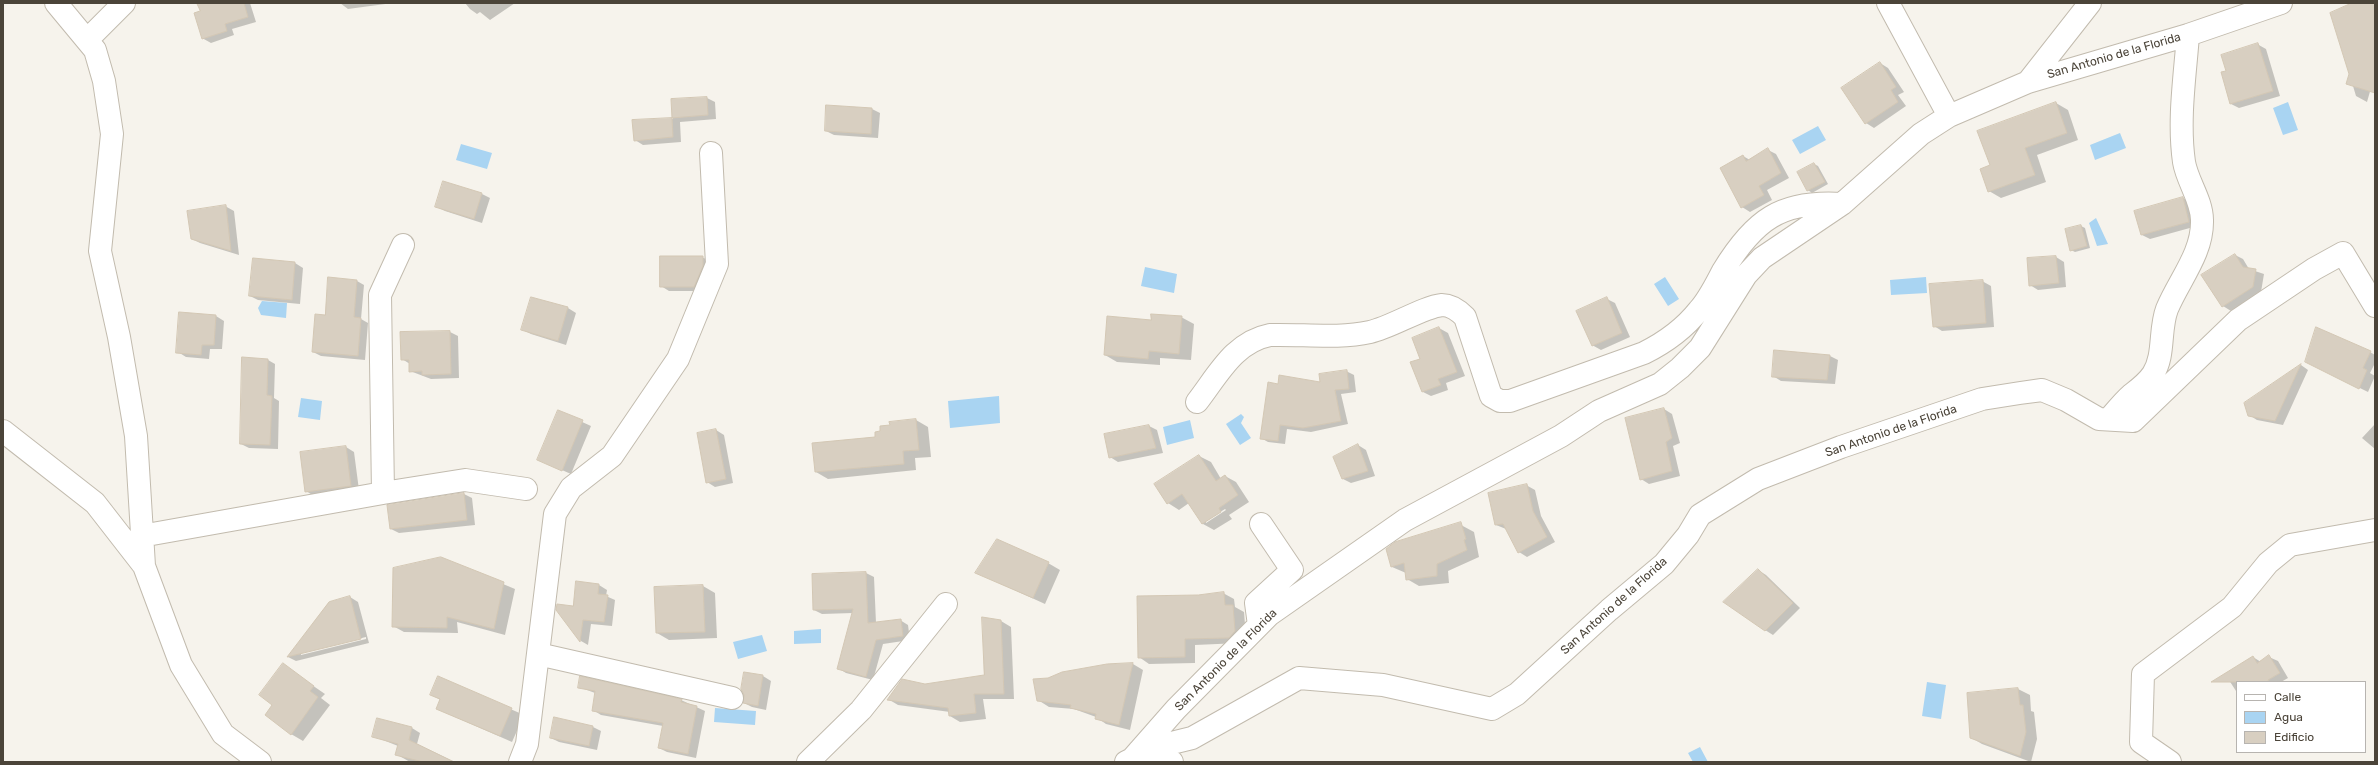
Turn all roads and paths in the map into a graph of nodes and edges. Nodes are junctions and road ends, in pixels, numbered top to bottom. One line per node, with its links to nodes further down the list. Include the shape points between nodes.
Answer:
1 (56, 3): 7 (street)
2 (124, 3): 7 (street)
3 (1888, 3): 9 (street)
4 (2090, 3): 8 (street)
5 (2281, 3): 6 (street, San Antonio de la Florida)
6 (2188, 34): 8 (street, San Antonio de la Florida); 15 (street, via 2182,111 2184,162 2202,218 2193,259 2167,309 2161,331 2159,360 2154,372 2145,385 2131,395)
7 (87, 40): 21 (street, via 95,50 104,81 112,134 100,251 119,337 136,436)
8 (2028, 82): 9 (street, San Antonio de la Florida)
9 (1950, 116): 11 (street, San Antonio de la Florida, via 1921,134)
10 (711, 153): 25 (street, via 717,264 678,359 612,456 571,488 555,514)
11 (1842, 204): 14 (street, via 1817,202 1793,207 1770,217 1750,232 1700,309 1682,329 1664,343 1644,353 1510,401 1500,401 1491,396 1465,318 1458,310 1442,305 1369,332 1258,337 1245,343 1234,353); 24 (street, San Antonio de la Florida, via 1762,258 1746,275 1700,348 1660,384 1599,411 1555,440 1405,520 1269,615)
12 (403, 245): 18 (street, via 380,295)
13 (2375, 306): 15 (street, San Antonio de la Florida, via 2343,253 2314,269 2238,320 2132,421)
14 (1198, 402)
15 (2109, 419): 27 (street, San Antonio de la Florida, via 2099,419 2042,390 1982,399 1841,447 1758,479 1700,515 1688,535 1664,564 1517,694 1492,709 1384,685 1299,678 1192,738)
16 (3, 431): 22 (street, via 95,503)
17 (526, 490): 18 (street, via 465,480)
18 (383, 493): 21 (street)
19 (1260, 524): 24 (street, via 1292,570 1256,602)
20 (2375, 530): 32 (street, via 2290,545 2268,563 2232,607 2143,674 2141,742)
21 (141, 536): 22 (street)
22 (144, 566): 28 (street, via 181,665 223,734)
23 (946, 604): 30 (street, via 861,710)
24 (1259, 625): 27 (street, San Antonio de la Florida)
25 (538, 654): 26 (street); 29 (street, via 527,744)
26 (732, 698)
27 (1133, 756): 31 (street)
28 (260, 762)
29 (520, 762)
30 (808, 762)
31 (1172, 762)
32 (2170, 762)

